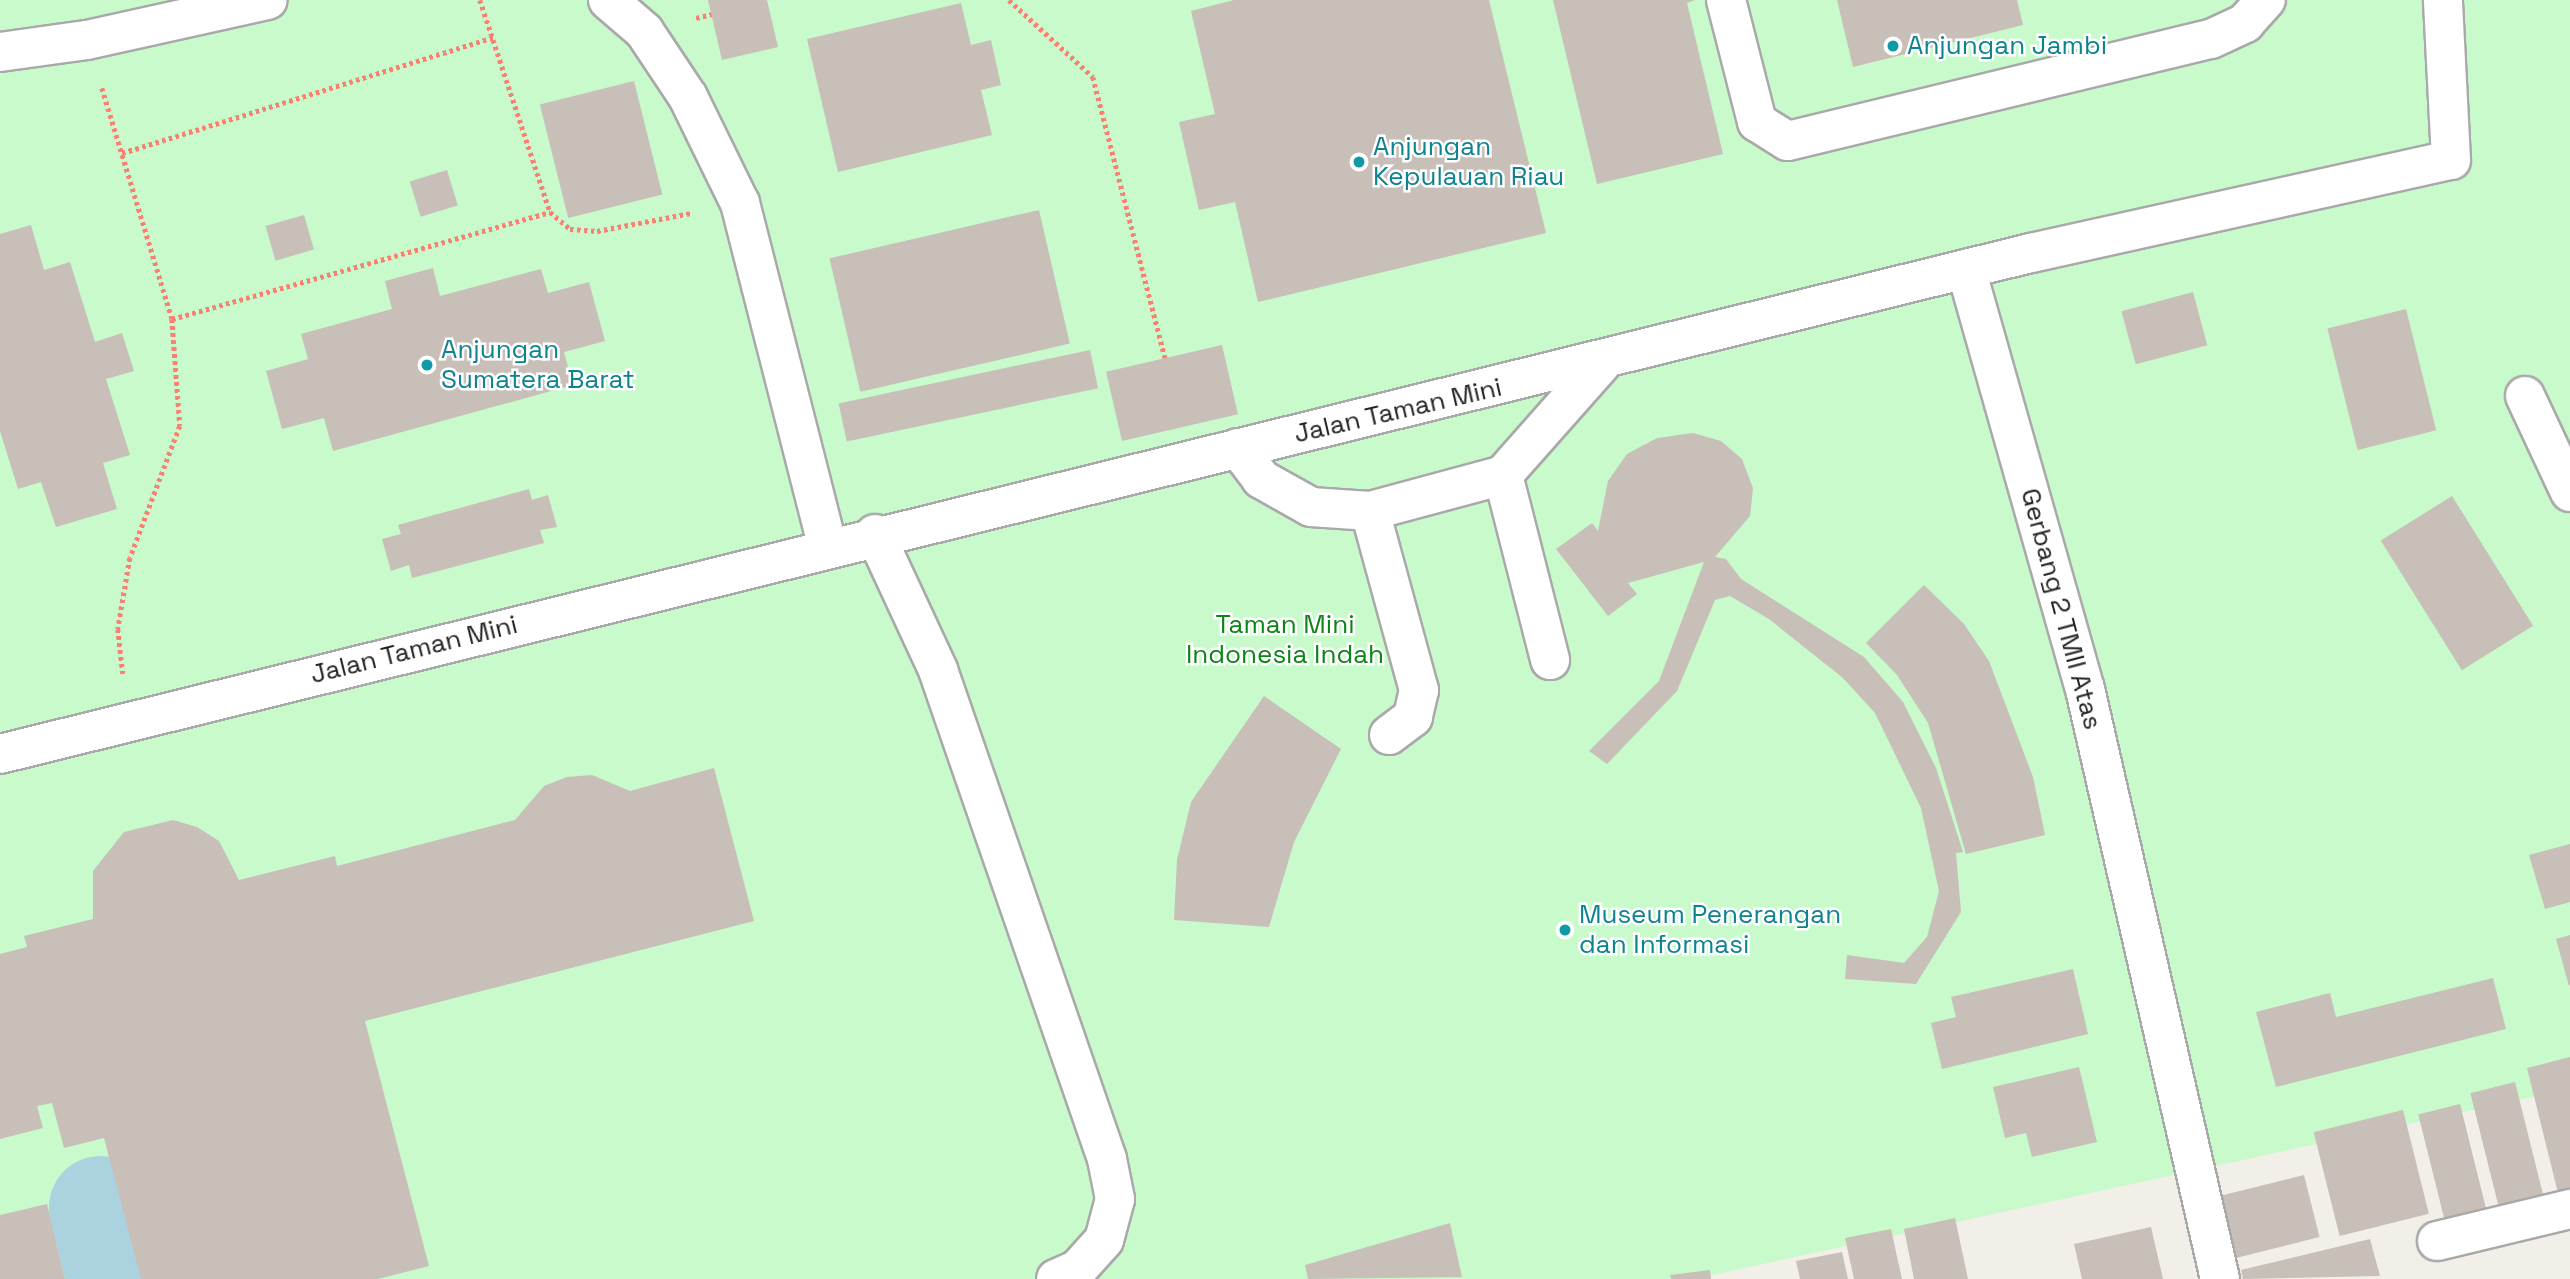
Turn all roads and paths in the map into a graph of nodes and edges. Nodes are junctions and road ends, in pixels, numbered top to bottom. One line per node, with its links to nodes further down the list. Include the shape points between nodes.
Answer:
1 (268, 0): 9 (street)
2 (480, 0): 8 (path)
3 (608, 0): 12 (street, via 643,31 688,97)
4 (1009, 0): 16 (path, via 1093,77)
5 (1726, 0): 6 (street, via 1757,122 1788,141 2211,39 2245,23)
6 (2266, 0)
7 (2443, 0): 14 (street, Jalan Taman Mini, via 2451,160)
8 (495, 37): 11 (path); 13 (path)
9 (87, 40): 10 (street); 11 (path)
10 (0, 52)
11 (122, 153): 15 (path)
12 (740, 203): 13 (path, via 597,231 570,229); 24 (street)
13 (550, 212): 15 (path)
14 (1966, 269): 17 (street, Jalan Taman Mini); 32 (street, Gerbang 2 TMII Atas, via 2085,689 2148,951 2183,1136)
15 (172, 319): 26 (path, via 180,426 130,558 118,629)
16 (1165, 358)
17 (1602, 363): 19 (street, Jalan Taman Mini); 20 (street)
18 (2525, 396): 21 (street)
19 (1238, 448): 22 (street, via 1261,479 1311,507); 23 (street, Jalan Taman Mini)
20 (1503, 475): 22 (street); 25 (street)
21 (2570, 492)
22 (1370, 511): 27 (street, via 1419,690 1413,717)
23 (875, 534): 24 (street, Jalan Taman Mini); 31 (street, via 938,670 1107,1159 1115,1199 1104,1240 1078,1269)
24 (828, 547): 26 (street, Jalan Taman Mini)
25 (1550, 660)
26 (129, 721): 28 (street, Jalan Taman Mini)
27 (1389, 735)
28 (0, 754)
29 (2570, 1209): 30 (street)
30 (2437, 1241)
31 (1056, 1279)
32 (2220, 1279)

